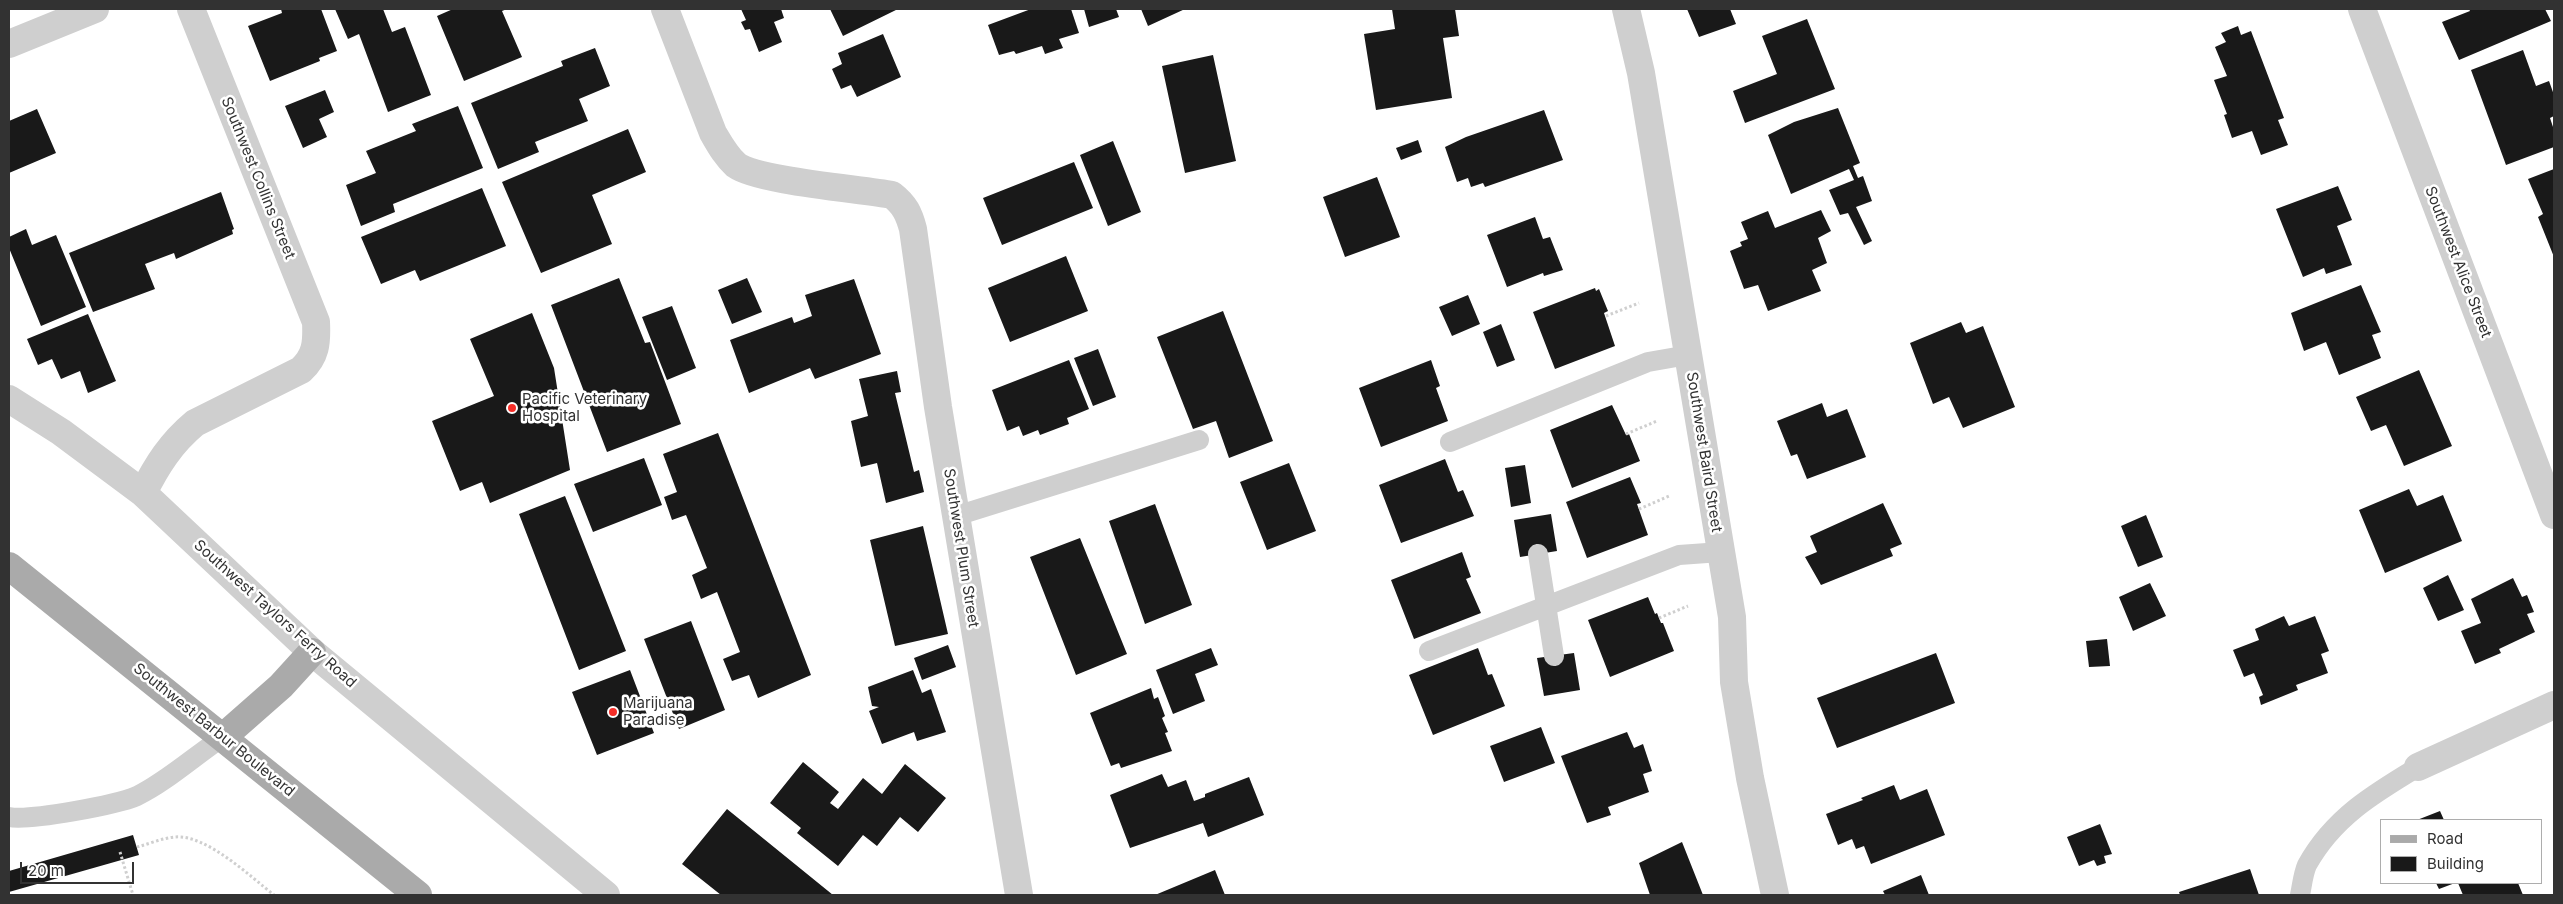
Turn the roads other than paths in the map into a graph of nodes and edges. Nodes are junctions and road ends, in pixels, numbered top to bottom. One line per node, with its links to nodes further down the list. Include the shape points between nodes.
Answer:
1 (95, 9): 6 (street)
2 (191, 9): 11 (street, Southwest Collins Street, via 316,322 316,350 301,370 195,422 160,461)
3 (665, 9): 13 (street, Southwest Plum Street, via 714,134 722,150 736,164 759,175 892,194 908,213)
4 (1626, 9): 7 (street, Southwest Baird Street, via 1641,73)
5 (2362, 9): 12 (street, Southwest Alice Street)
6 (9, 44)
7 (1688, 355): 10 (lane, via 1648,362); 14 (street, Southwest Baird Street)
8 (9, 399): 11 (street, Southwest Taylors Ferry Road, via 61,432)
9 (1199, 440): 13 (lane)
10 (1450, 442)
11 (143, 493): 19 (street, Southwest Taylors Ferry Road)
12 (2554, 515)
13 (956, 516): 27 (street, Southwest Plum Street)
14 (1721, 552): 17 (lane, via 1679,556); 28 (street, Southwest Baird Street, via 1732,617 1734,682)
15 (1538, 554): 17 (lane)
16 (9, 566): 22 (main road, Southwest Barbur Boulevard)
17 (1545, 606): 18 (lane); 20 (lane)
18 (1429, 651)
19 (312, 652): 22 (main road, via 281,686); 26 (street, Southwest Taylors Ferry Road)
20 (1554, 656)
21 (2554, 705): 23 (street)
22 (222, 737): 24 (lane, via 136,796 84,809 20,819); 25 (main road, Southwest Barbur Boulevard)
23 (2418, 767): 29 (lane, via 2364,799 2331,830 2306,867)
24 (9, 817)
25 (418, 895)
26 (606, 895)
27 (1019, 895)
28 (1775, 895)
29 (2300, 895)

